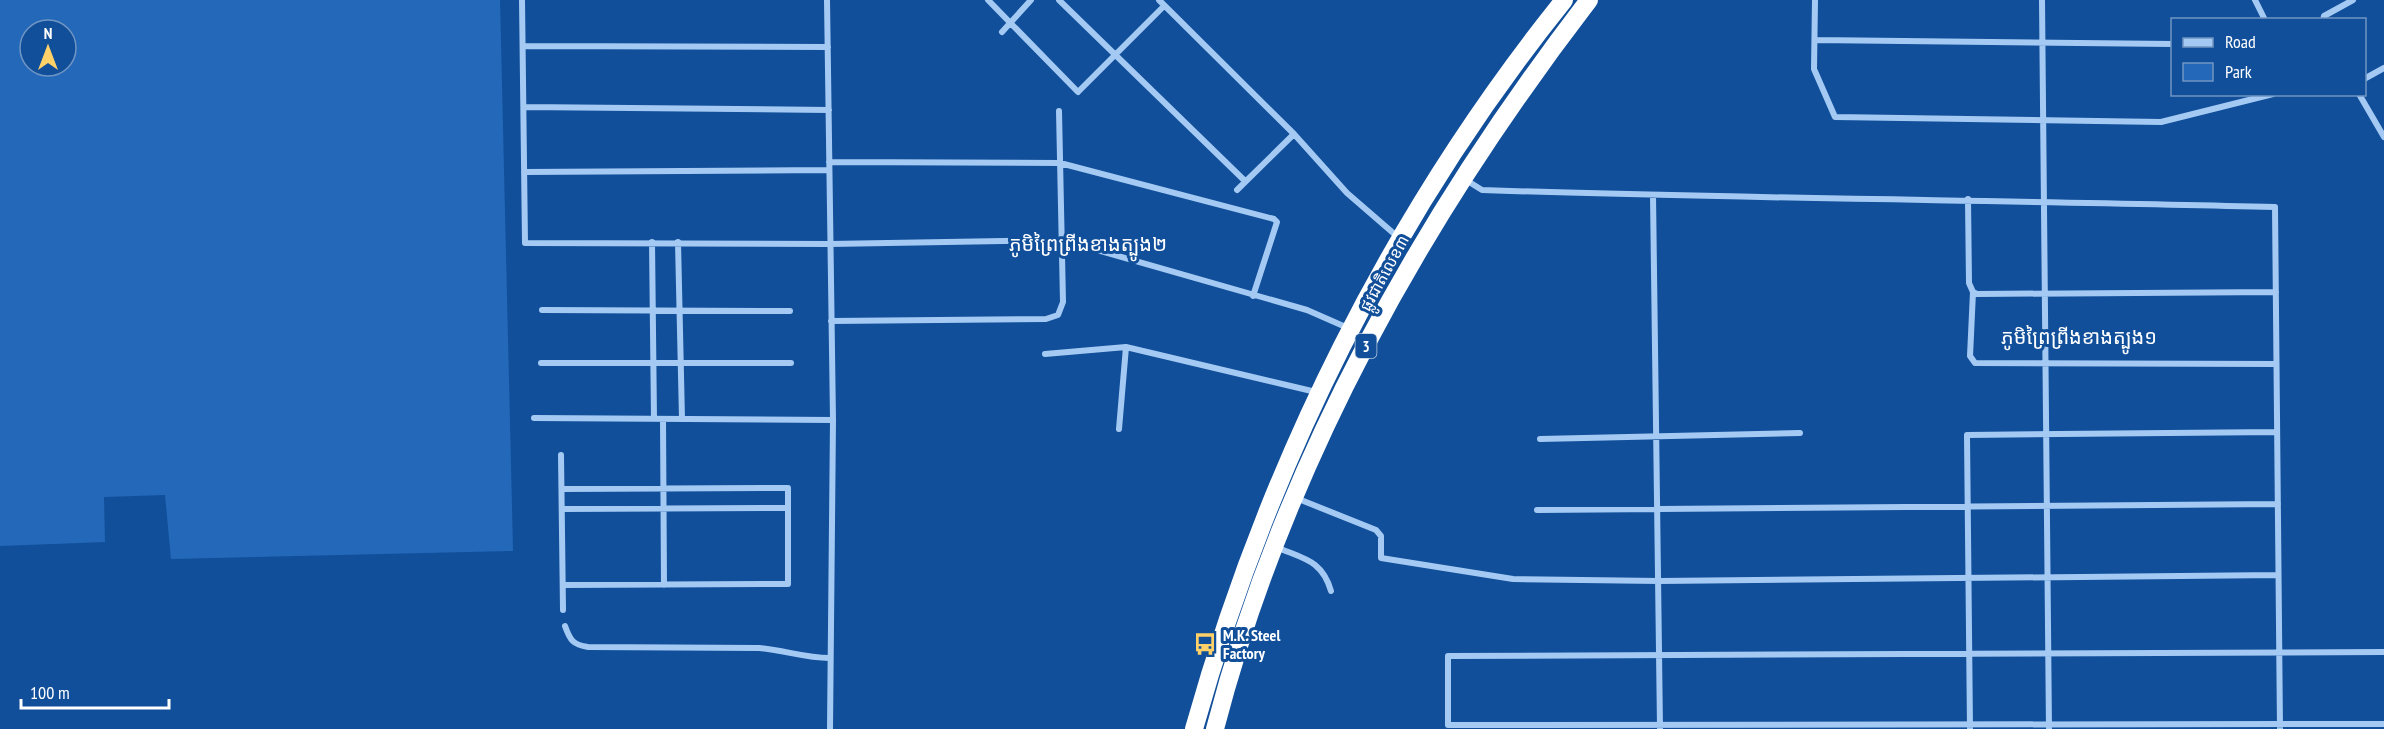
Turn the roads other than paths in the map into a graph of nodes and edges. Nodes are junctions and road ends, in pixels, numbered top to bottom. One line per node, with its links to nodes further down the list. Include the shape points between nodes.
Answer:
1 (522, 0): 21 (street)
2 (827, 0): 22 (street)
3 (988, 0): 16 (street)
4 (1031, 0): 16 (street)
5 (1059, 0): 23 (street)
6 (1159, 0): 13 (street)
7 (1563, 0): 44 (highway, ផ្លូវជាតិលេខ៣ / 3, via 1452,156)
8 (1589, 0): 38 (highway, ផ្លូវជាតិលេខ៣ / 3)
9 (1815, 0): 18 (street)
10 (2042, 0): 19 (street)
11 (2255, 0): 14 (street)
12 (2353, 0): 15 (street)
13 (1164, 6): 23 (street); 32 (street)
14 (2264, 18)
15 (2324, 18)
16 (1010, 22): 17 (street); 23 (street, via 1078,92)
17 (1002, 32)
18 (1815, 40): 19 (street); 31 (street, via 1814,69 1835,117)
19 (2043, 43): 20 (street); 31 (street)
20 (2171, 44)
21 (523, 46): 22 (street); 28 (street)
22 (828, 47): 29 (street)
23 (1117, 54): 39 (street)
24 (2384, 68): 25 (street)
25 (2366, 78)
26 (2265, 96): 31 (street, via 2161,122)
27 (2360, 96): 33 (street)
28 (524, 107): 29 (street); 37 (street)
29 (829, 110): 34 (street)
30 (1059, 111): 35 (street)
31 (2043, 121): 43 (street)
32 (1294, 134): 39 (street); 44 (street, via 1347,193)
33 (2384, 137)
34 (829, 162): 35 (street); 36 (street)
35 (1060, 163): 45 (street); 52 (street, via 1274,219 1277,222)
36 (829, 170): 37 (street); 48 (street)
37 (524, 172): 46 (street, via 525,243)
38 (1463, 179): 41 (street, via 1482,189); 59 (highway, ផ្លូវជាតិលេខ៣ / 3)
39 (1245, 182): 40 (street)
40 (1237, 190)
41 (1653, 195): 42 (street); 78 (street)
42 (1968, 199): 43 (street); 49 (street, via 1968,277)
43 (2044, 201): 50 (street, via 2275,207); 51 (street)
44 (1400, 238): 58 (highway, ផ្លូវជាតិលេខ៣ / 3)
45 (1062, 240): 48 (street); 52 (street); 57 (street, via 1063,302 1058,315 1046,319)
46 (652, 242): 47 (street); 54 (street)
47 (678, 242): 48 (street); 55 (street)
48 (830, 244): 57 (street)
49 (1973, 292): 51 (street); 62 (street, via 1971,360)
50 (2276, 292): 51 (street); 67 (street)
51 (2045, 294): 62 (street)
52 (1253, 296): 58 (street, via 1307,310)
53 (542, 310): 54 (street)
54 (653, 310): 55 (street); 64 (street)
55 (679, 311): 56 (street); 65 (street)
56 (790, 311)
57 (831, 321): 73 (street)
58 (1351, 329): 59 (street); 68 (highway, ផ្លូវជាតិលេខ៣ / 3)
59 (1370, 338): 83 (highway, ផ្លូវជាតិលេខ៣ / 3)
60 (1126, 347): 61 (street); 68 (street); 74 (street)
61 (1045, 354)
62 (2046, 362): 67 (street); 77 (street)
63 (541, 363): 64 (street)
64 (654, 363): 65 (street); 70 (street)
65 (681, 363): 66 (street); 72 (street)
66 (791, 363)
67 (2276, 364): 75 (street)
68 (1320, 393): 114 (highway, ផ្លូវជាតិលេខ៣ / 3, via 1256,539)
69 (534, 418): 70 (street)
70 (654, 419): 71 (street)
71 (663, 419): 72 (street); 82 (street)
72 (682, 419): 73 (street)
73 (833, 420): 107 (street)
74 (1119, 429)
75 (2277, 432): 77 (street); 84 (street)
76 (1800, 433): 78 (street)
77 (2046, 434): 85 (street); 86 (street, via 1967,435)
78 (1658, 436): 79 (street); 90 (street)
79 (1540, 439)
80 (561, 455): 81 (street)
81 (562, 489): 82 (street); 88 (street)
82 (663, 489): 87 (street, via 788,488); 89 (street)
83 (1295, 498): 92 (highway, ផ្លូវជាតិលេខ៣ / 3); 96 (street, via 1376,530 1381,536 1381,558 1513,579)
84 (2278, 504): 85 (street); 93 (street)
85 (2047, 505): 86 (street); 94 (street)
86 (1968, 506): 90 (street); 95 (street)
87 (788, 508): 89 (street); 98 (street, via 788,584)
88 (562, 509): 89 (street); 97 (street)
89 (664, 509): 98 (street)
90 (1659, 509): 91 (street); 96 (street)
91 (1537, 510)
92 (1275, 547): 99 (street, via 1318,565 1326,574); 115 (highway, ផ្លូវជាតិលេខ៣ / 3)
93 (2278, 575): 94 (street); 104 (street)
94 (2048, 576): 95 (street); 103 (street)
95 (1968, 577): 96 (street); 102 (street)
96 (1659, 581): 106 (street)
97 (563, 585): 98 (street); 100 (street)
98 (664, 585)
99 (1331, 591)
100 (562, 610)
101 (565, 626): 107 (street, via 570,640 578,646 759,648)
102 (1969, 652): 103 (street); 106 (street); 110 (street)
103 (2048, 652): 104 (street); 111 (street)
104 (2279, 652): 105 (street); 112 (street)
105 (2384, 652)
106 (1659, 654): 109 (street); 109 (street, via 1448,656 1448,725)
107 (829, 658): 113 (street)
108 (2384, 724): 112 (street)
109 (1660, 727): 110 (street)
110 (1970, 727): 111 (street)
111 (2049, 727): 112 (street)
112 (2280, 727)
113 (830, 729)
114 (1194, 729)
115 (1215, 729)

